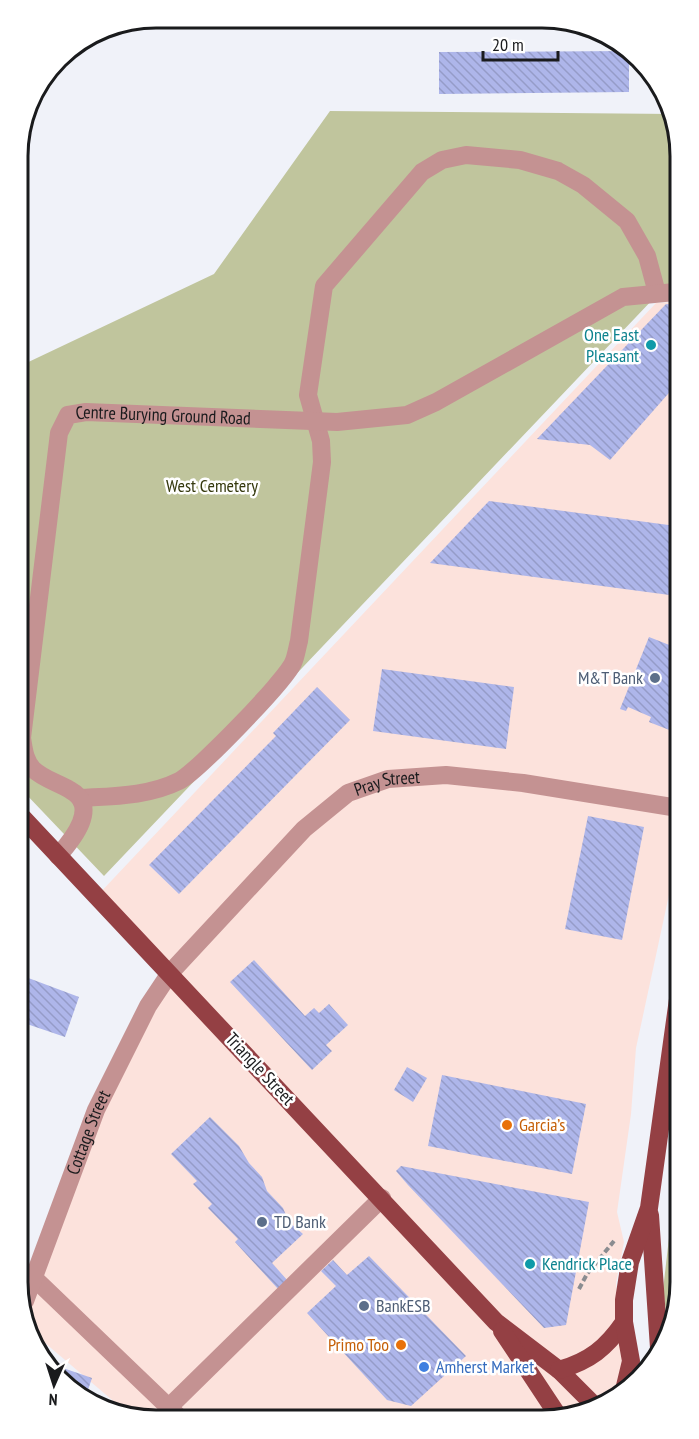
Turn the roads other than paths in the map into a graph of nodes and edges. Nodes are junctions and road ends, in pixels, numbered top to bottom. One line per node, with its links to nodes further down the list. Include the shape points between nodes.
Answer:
1 (666, 293): 2 (street, Centre Burying Ground Road, via 623,297 407,415); 2 (street, via 627,221 584,186 558,171 520,160 466,155 442,160 422,172 324,286 308,395)
2 (315, 421): 3 (street, Centre Burying Ground Road, via 86,412 68,415 59,433); 5 (street, via 322,462 293,663 220,745 181,780 152,791)
3 (29, 684)
4 (28, 763): 5 (street, Centre Burying Ground Road)
5 (81, 798): 8 (street, via 84,806 78,833)
6 (670, 807): 9 (street, Pray Street, via 446,775 388,779 348,793 304,829)
7 (28, 824): 8 (main road, Triangle Street)
8 (58, 856): 9 (main road, Triangle Street)
9 (170, 973): 11 (main road, Triangle Street); 13 (street, Cottage Street, via 148,1006 96,1110)
10 (670, 1057): 12 (main road)
11 (382, 1198): 15 (main road, Triangle Street); 22 (street)
12 (649, 1208): 16 (main road, via 630,1262); 17 (main road)
13 (34, 1278): 14 (street, Cottage Street); 21 (street)
14 (29, 1291)
15 (496, 1322): 18 (main road, Triangle Street); 23 (main road, Triangle Street)
16 (624, 1322): 18 (main road, via 593,1358); 19 (main road, via 632,1361)
17 (658, 1336)
18 (559, 1370): 20 (main road, Triangle Street)
19 (627, 1378)
20 (590, 1401)
21 (171, 1410)
22 (177, 1410)
23 (554, 1410)

